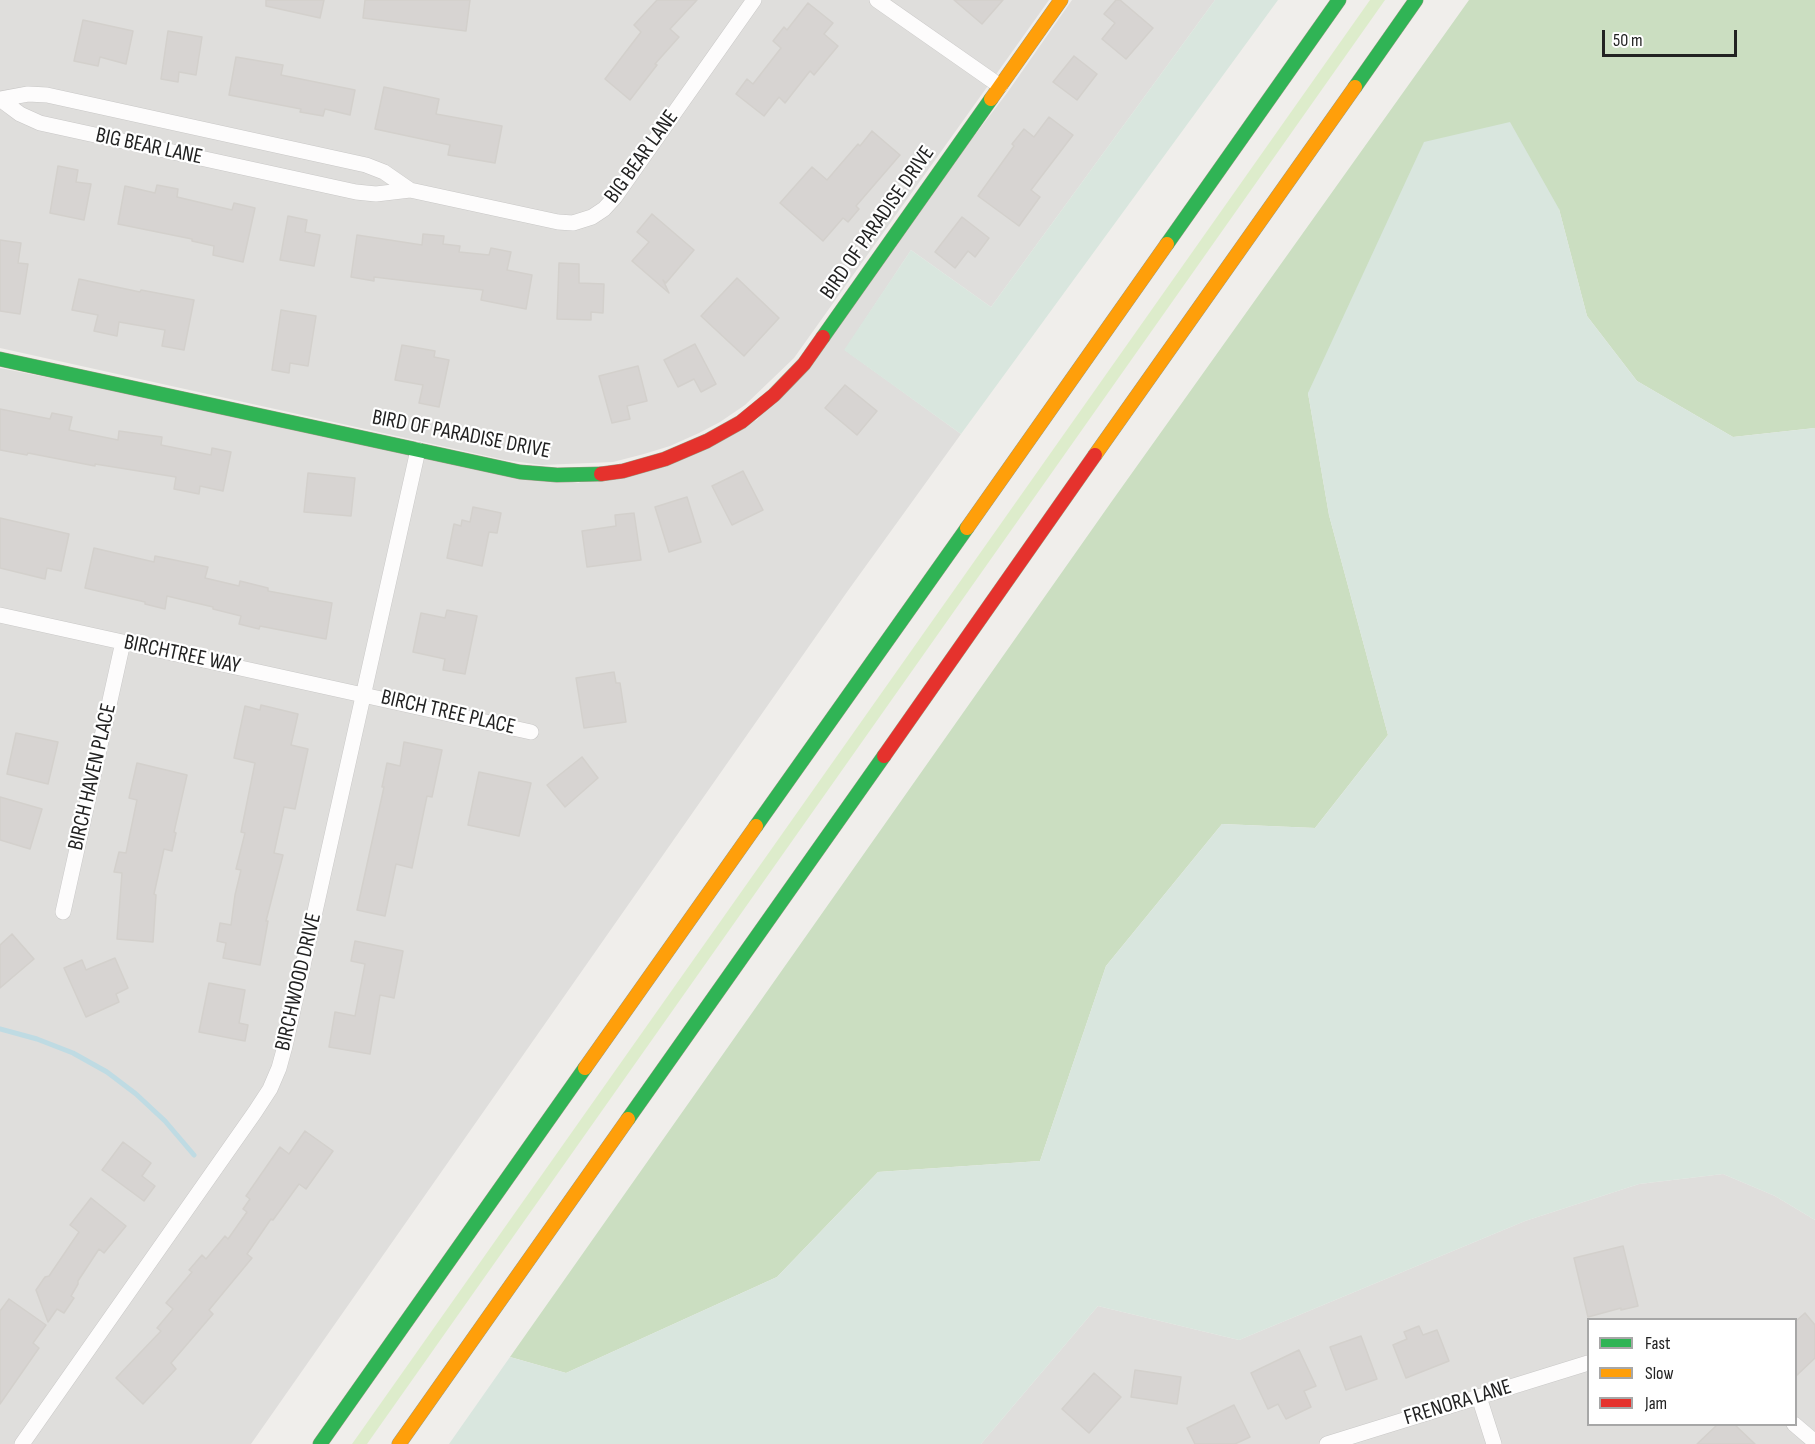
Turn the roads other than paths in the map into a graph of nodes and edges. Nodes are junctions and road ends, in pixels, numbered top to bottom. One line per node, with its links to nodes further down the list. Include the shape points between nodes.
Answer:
1 (754, 0): 8 (street, BIG BEAR LANE, via 622,188 592,217 573,223 558,222)
2 (877, 0): 6 (street)
3 (1061, 0): 6 (main road, BIRD OF PARADISE DRIVE)
4 (1339, 0): 21 (main road)
5 (1416, 0): 22 (main road)
6 (1000, 86): 10 (main road, BIRD OF PARADISE DRIVE, via 815,349 774,395 741,422 676,455 601,474 520,472)
7 (0, 99): 8 (street, BIG BEAR LANE, via 40,123 356,192); 8 (street, BIG BEAR LANE, via 47,95 332,158 384,172)
8 (410, 190)
9 (0, 358): 10 (main road, BIRD OF PARADISE DRIVE)
10 (418, 450): 13 (street, BIRCHWOOD DRIVE)
11 (0, 615): 12 (street, BIRCHTREE WAY)
12 (123, 642): 13 (street, BIRCHTREE WAY); 15 (street, BIRCH HAVEN PLACE)
13 (364, 694): 14 (street, BIRCH TREE PLACE); 20 (street, BIRCHWOOD DRIVE, via 285,1046 274,1079 255,1112)
14 (531, 732)
15 (63, 912)
16 (1587, 1363): 17 (street, FRENORA LANE)
17 (1479, 1397): 23 (street, FRENORA LANE); 24 (street)
18 (1795, 1426): 19 (street)
19 (1815, 1442)
20 (22, 1444)
21 (320, 1444)
22 (399, 1444)
23 (1328, 1444)
24 (1494, 1444)

